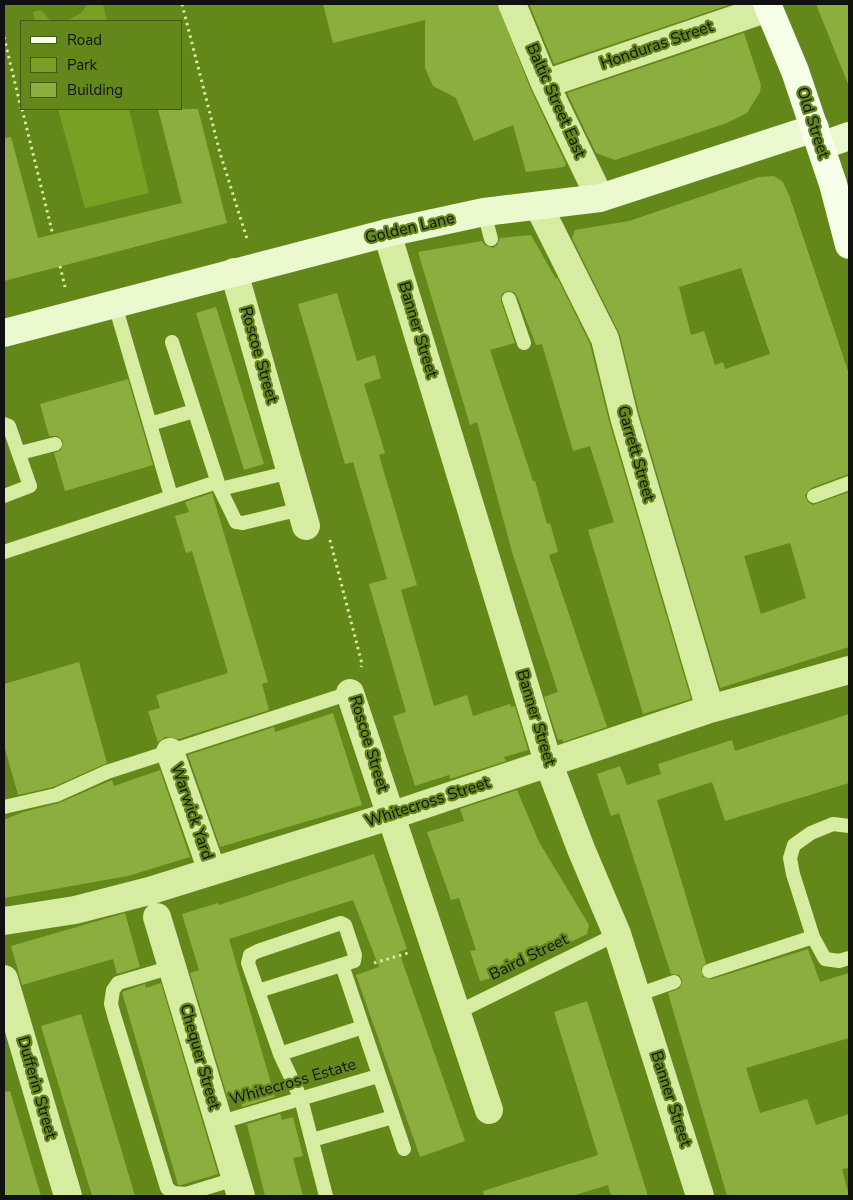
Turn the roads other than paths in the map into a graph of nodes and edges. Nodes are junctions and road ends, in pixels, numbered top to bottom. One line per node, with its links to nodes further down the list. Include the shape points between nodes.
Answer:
1 (512, 4): 3 (street, Baltic Street East)
2 (767, 6): 3 (street, Honduras Street); 5 (main road, Old Street, via 792,62)
3 (545, 84): 6 (street, Baltic Street East)
4 (849, 136): 5 (street, Golden Lane)
5 (818, 137): 6 (street, Golden Lane); 11 (main road, Old Street)
6 (600, 198): 7 (street, Golden Lane)
7 (539, 207): 8 (street, Golden Lane); 33 (street, Garrett Street, via 605,339 624,417)
8 (484, 212): 9 (street, Golden Lane); 10 (lane)
9 (387, 233): 12 (street, Golden Lane); 35 (street, Banner Street)
10 (491, 239)
11 (849, 245)
12 (234, 272): 14 (street, Golden Lane); 23 (street, Roscoe Street)
13 (509, 298): 17 (lane)
14 (116, 305): 15 (street, Golden Lane); 20 (lane)
15 (4, 333)
16 (172, 342): 18 (lane)
17 (524, 343)
18 (194, 411): 20 (lane); 25 (lane)
19 (4, 424): 22 (lane, via 9,426)
20 (150, 424): 27 (lane)
21 (55, 444): 22 (lane)
22 (20, 453): 26 (lane, via 30,486)
23 (291, 472): 25 (lane); 29 (street, Roscoe Street)
24 (849, 483): 28 (lane)
25 (218, 485): 27 (lane); 29 (lane, via 236,522)
26 (4, 496)
27 (172, 496): 30 (lane)
28 (814, 496)
29 (304, 518)
30 (4, 552)
31 (849, 670): 33 (street, Whitecross Street)
32 (350, 693): 34 (lane); 37 (street, Roscoe Street)
33 (710, 709): 35 (street, Whitecross Street)
34 (170, 752): 36 (lane, via 107,772 56,795); 39 (street, Warwick Yard)
35 (548, 762): 37 (street, Whitecross Street); 42 (street, Banner Street)
36 (4, 807)
37 (390, 816): 39 (street, Whitecross Street); 52 (street, Roscoe Street)
38 (849, 826): 43 (lane, via 833,824 811,833 794,845 790,858 793,874)
39 (212, 871): 41 (street, Whitecross Street, via 75,910)
40 (157, 917): 45 (street, Chequer Street)
41 (4, 921)
42 (617, 934): 51 (street, Banner Street); 52 (lane, Baird Street)
43 (812, 937): 44 (lane, via 826,959 839,961); 47 (lane)
44 (849, 958)
45 (172, 967): 59 (street, Chequer Street); 62 (lane, via 118,983 113,990 111,1004 114,1015 168,1188 174,1193 186,1194)
46 (343, 969): 50 (lane); 50 (lane, via 354,961 355,955 345,925 341,923 250,955 248,963); 53 (lane)
47 (709, 971)
48 (4, 979): 63 (street, Dufferin Street)
49 (674, 982): 51 (lane)
50 (258, 991): 54 (lane)
51 (636, 995): 65 (street, Banner Street)
52 (456, 1014): 57 (street, Roscoe Street)
53 (363, 1027): 54 (lane); 55 (lane)
54 (280, 1054): 56 (lane)
55 (378, 1076): 56 (lane, Whitecross Estate); 58 (lane)
56 (301, 1099): 59 (lane, Whitecross Estate); 60 (lane)
57 (489, 1110)
58 (393, 1117): 60 (lane); 61 (lane)
59 (218, 1123): 62 (street, Chequer Street)
60 (312, 1140): 64 (lane)
61 (404, 1150)
62 (238, 1188)
63 (68, 1196)
64 (326, 1196)
65 (700, 1196)

